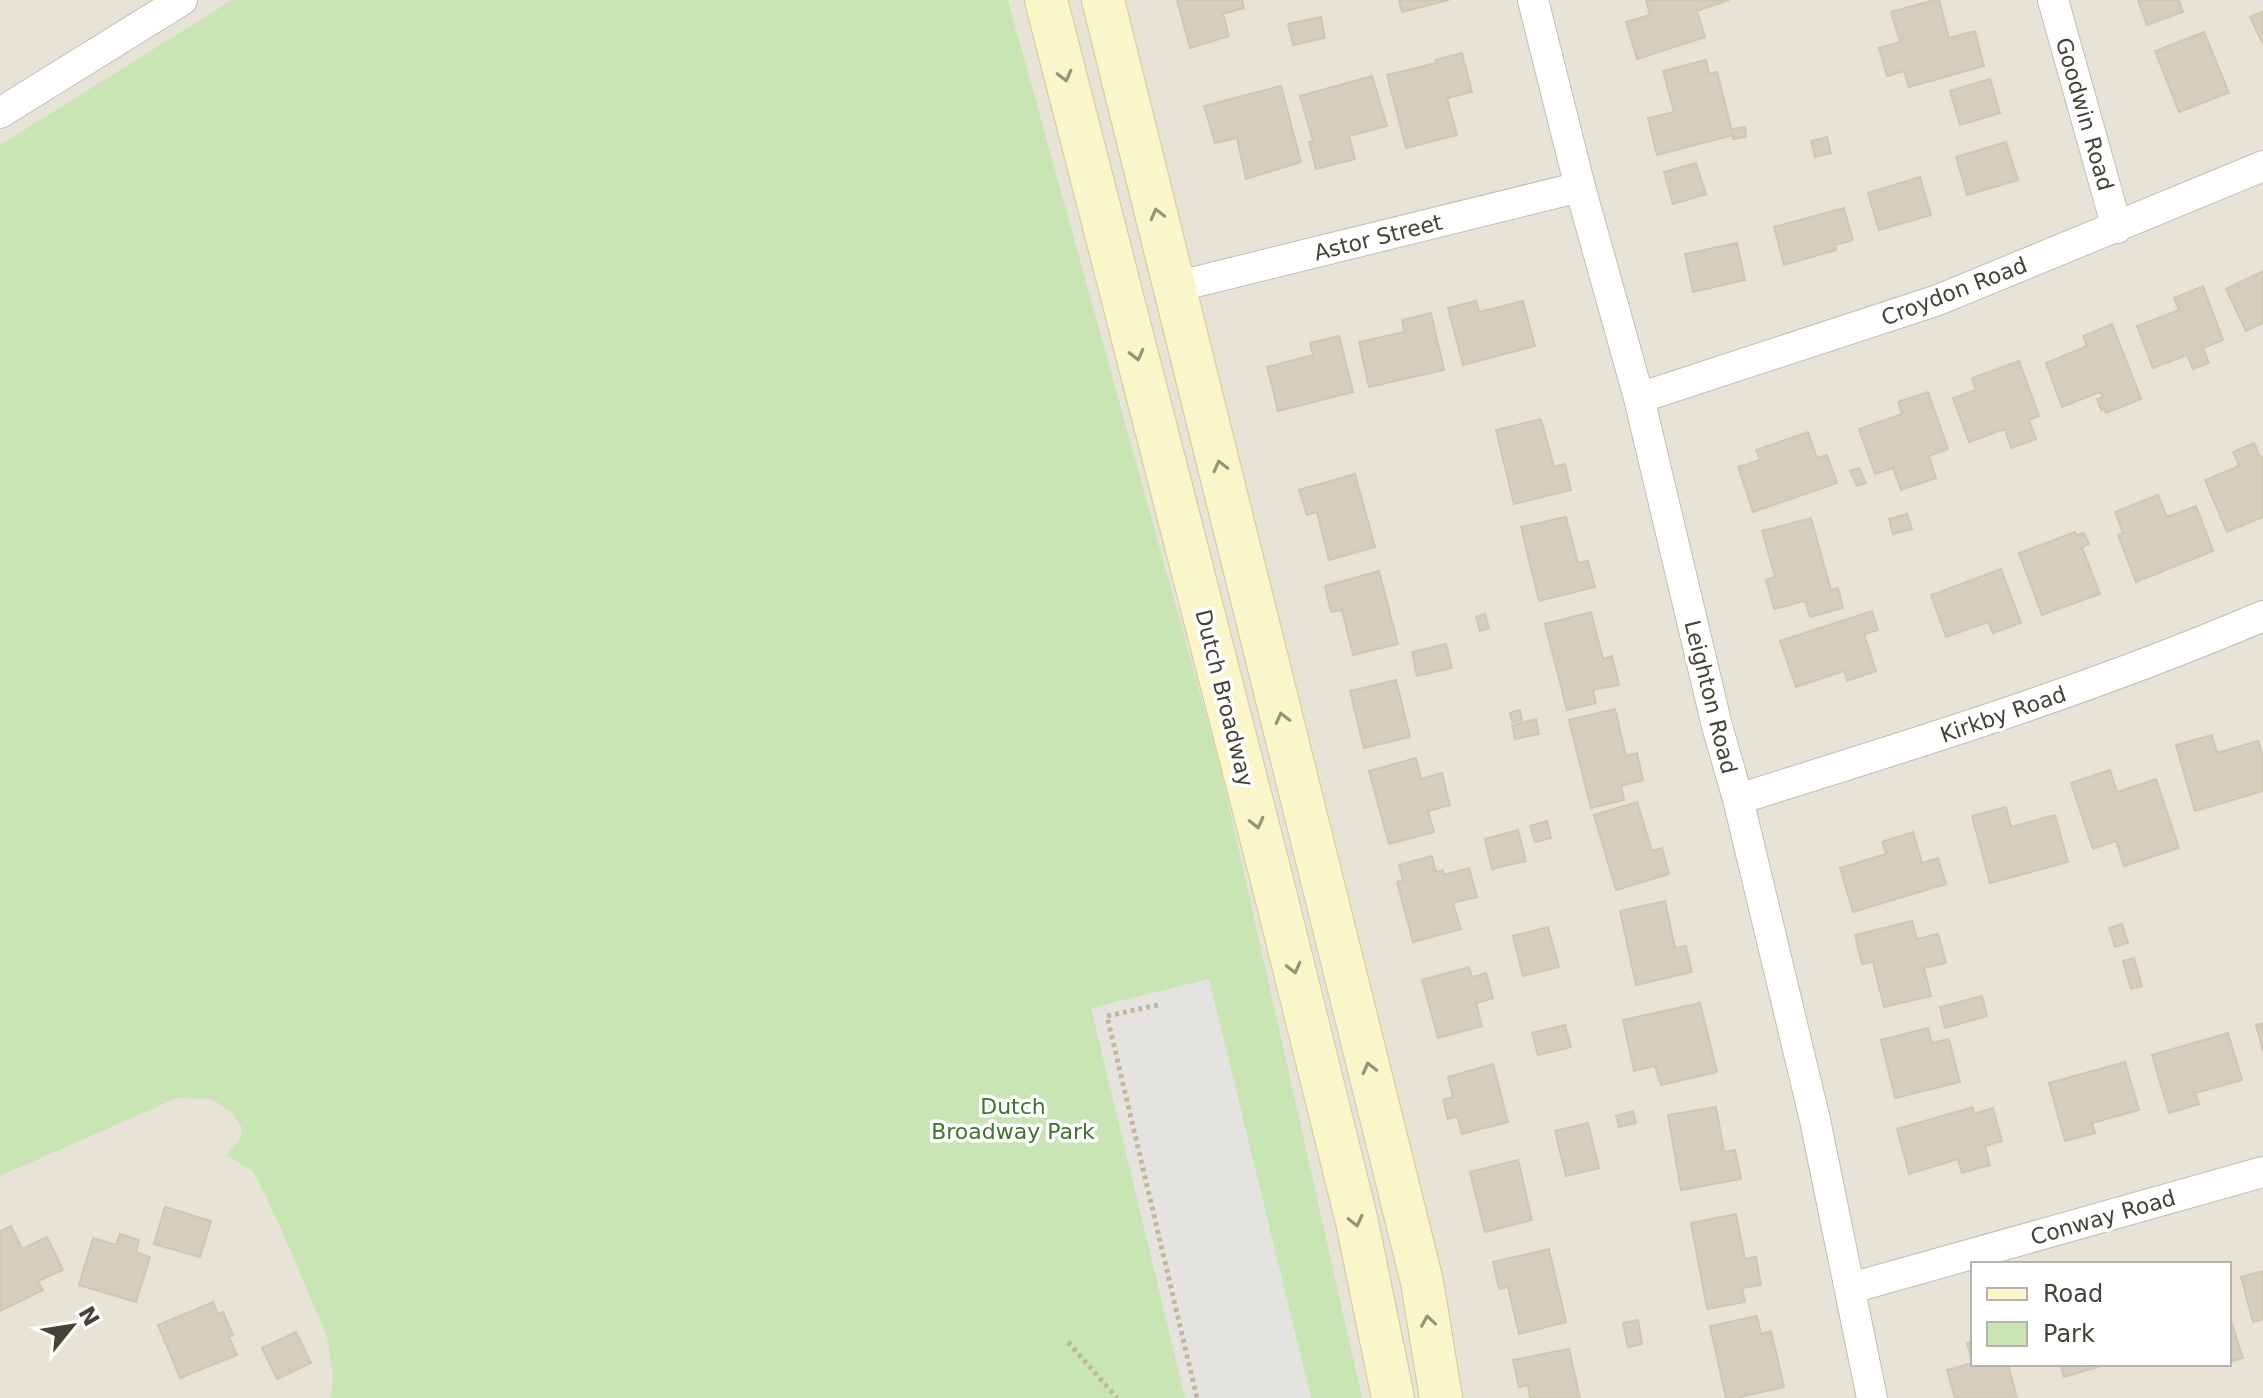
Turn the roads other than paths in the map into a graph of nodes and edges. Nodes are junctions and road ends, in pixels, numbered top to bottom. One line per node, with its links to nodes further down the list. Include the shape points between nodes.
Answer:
1 (182, 0): 6 (street)
2 (1046, 0): 11 (main road, Dutch Broadway, one-way to 11)
3 (1103, 0): 10 (main road, one-way to 3)
4 (1533, 0): 8 (street, Leighton Road)
5 (2053, 0): 9 (street, Goodwin Road)
6 (0, 113)
7 (2263, 166): 9 (street, Croydon Road)
8 (1580, 187): 10 (street, Astor Street); 12 (street, Leighton Road)
9 (2117, 228): 12 (street, Croydon Road, via 1938,300)
10 (1175, 287): 11 (main road); 15 (main road, one-way to 10)
11 (1123, 300): 16 (main road, Dutch Broadway, one-way to 16)
12 (1639, 398): 14 (street, Leighton Road)
13 (2263, 616): 14 (street, Kirkby Road, via 1960,730)
14 (1738, 799): 18 (street, Leighton Road)
15 (1321, 876): 16 (main road); 20 (main road, one-way to 15, via 1422,1282)
16 (1275, 892): 19 (main road, Dutch Broadway, one-way to 19, via 1357,1222)
17 (2263, 1172): 18 (street, Conway Road)
18 (1851, 1288): 21 (street, Leighton Road)
19 (1393, 1398)
20 (1441, 1398)
21 (1872, 1398)

